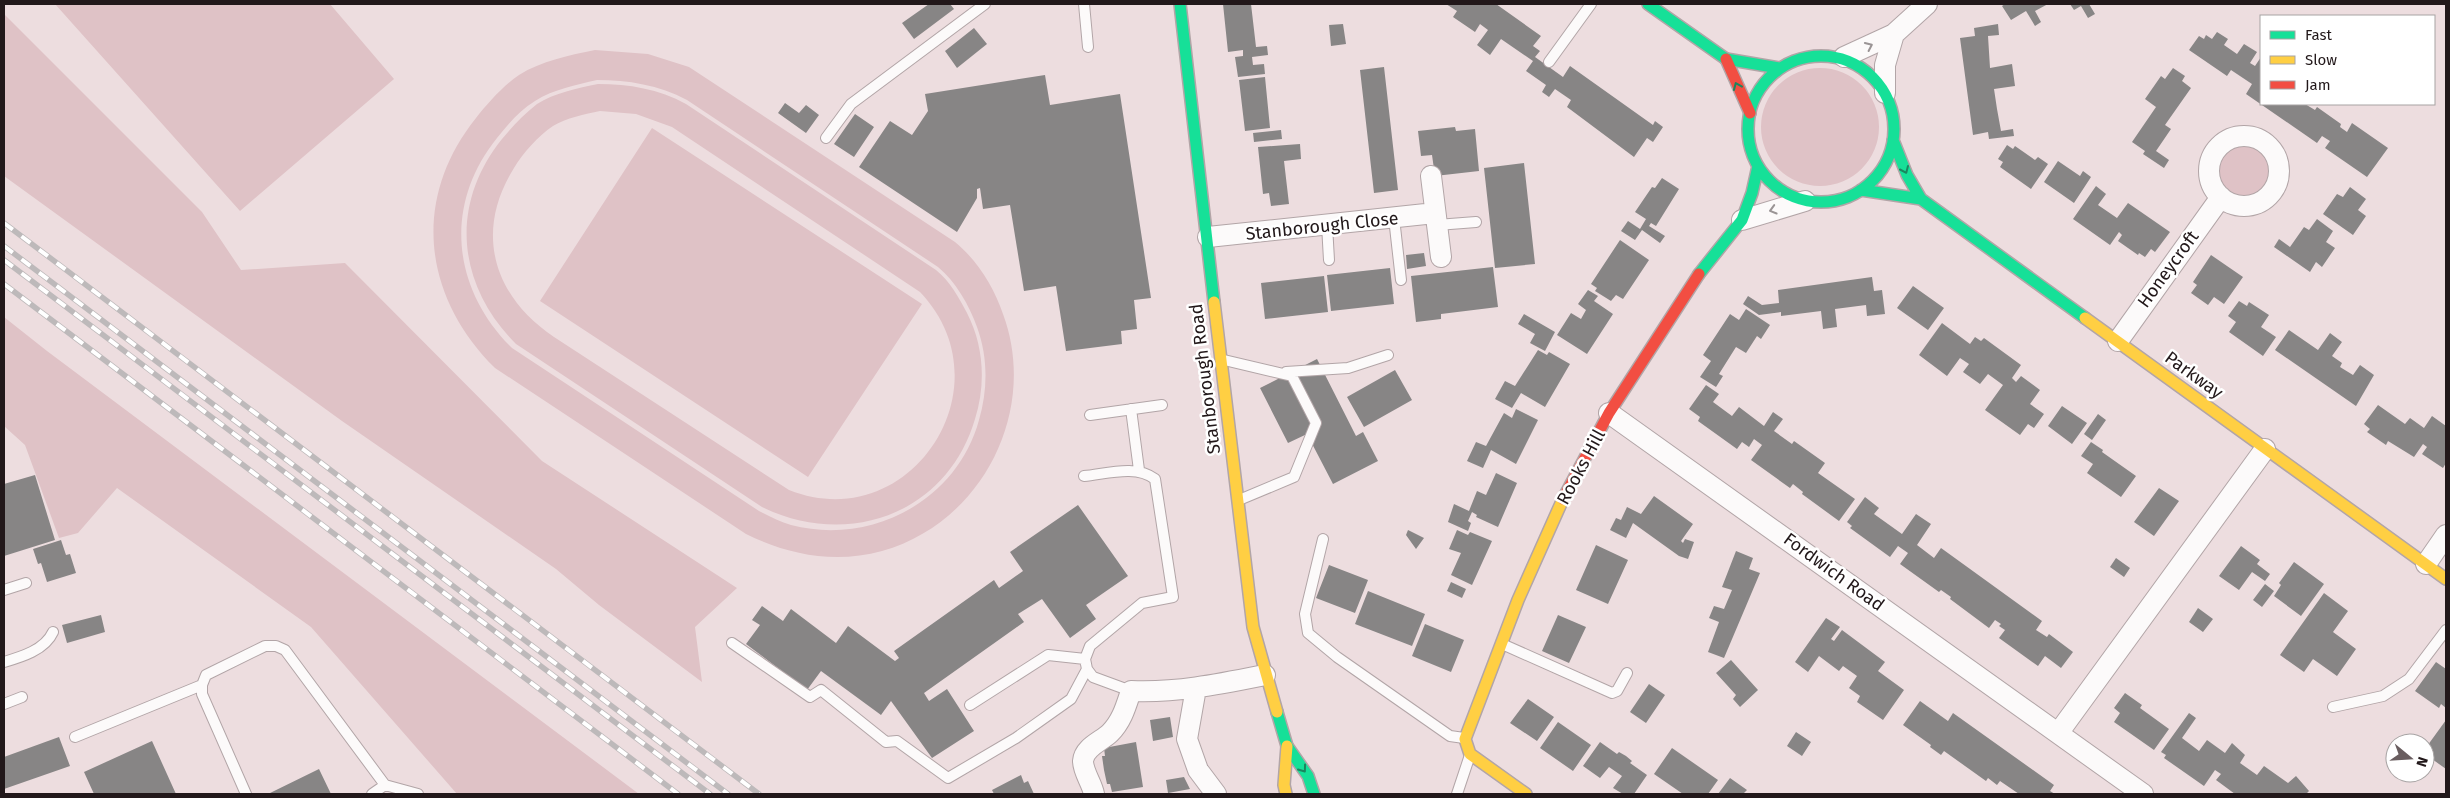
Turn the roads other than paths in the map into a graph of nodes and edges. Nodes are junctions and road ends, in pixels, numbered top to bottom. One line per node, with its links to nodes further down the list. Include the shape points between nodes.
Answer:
1 (985, 4): 15 (lane, via 851,104)
2 (1084, 4): 8 (lane)
3 (1180, 4): 28 (street, Stanborough Road)
4 (1590, 4): 11 (lane)
5 (1648, 4): 10 (street)
6 (1927, 4): 7 (street)
7 (1894, 34): 9 (street, one-way to 7); 13 (street, via 1885,65)
8 (1088, 47)
9 (1844, 57): 12 (street, via 1821,55 1798,59); 13 (street, via 1874,78)
10 (1726, 59): 12 (street); 14 (street, one-way to 10)
11 (1549, 62)
12 (1779, 68): 14 (street, via 1763,83)
13 (1885, 93): 16 (street, via 1892,111)
14 (1750, 112): 17 (street, via 1747,130 1751,154)
15 (826, 138)
16 (1893, 140): 19 (street, via 1881,170); 21 (street, Parkway, one-way to 21)
17 (1758, 166): 22 (street, via 1782,192); 25 (street, Rooks Hill)
18 (1431, 176): 24 (street)
19 (1860, 190): 21 (street, Parkway); 22 (street, via 1827,202)
20 (2220, 197): 32 (street, Honeycroft)
21 (1921, 199): 32 (street, Parkway)
22 (1805, 201): 25 (street, one-way to 25)
23 (1394, 218): 24 (street, Stanborough Close); 27 (street, Stanborough Close); 31 (lane)
24 (1436, 219): 26 (lane); 29 (street)
25 (1742, 220): 38 (street, Rooks Hill, via 1700,273)
26 (1476, 222)
27 (1327, 225): 28 (street, Stanborough Close); 30 (lane)
28 (1208, 237): 34 (street, Stanborough Road)
29 (1441, 257)
30 (1329, 260)
31 (1401, 280)
32 (2118, 341): 40 (street, Parkway)
33 (1388, 355): 35 (lane, via 1348,368)
34 (1220, 360): 35 (lane); 43 (street, Stanborough Road)
35 (1277, 373): 43 (lane, via 1292,376 1316,424 1294,477)
36 (1162, 405): 37 (lane)
37 (1131, 409): 39 (lane); 41 (lane)
38 (1609, 413): 53 (street, Rooks Hill, via 1564,495); 65 (street, Fordwich Road)
39 (1090, 415)
40 (2265, 449): 46 (street, Parkway); 65 (street)
41 (1139, 470): 42 (lane); 55 (lane, via 1156,478 1173,597 1142,603 1090,646)
42 (1084, 476)
43 (1238, 500): 57 (street, Stanborough Road, via 1253,627)
44 (2446, 535): 46 (street)
45 (1323, 539): 67 (lane, via 1305,614 1308,633 1450,736)
46 (2426, 564): 47 (street, Parkway)
47 (2446, 580)
48 (26, 583): 49 (lane)
49 (4, 590)
50 (2446, 630): 64 (lane, via 2409,680 2384,696)
51 (53, 632): 54 (lane, via 39,648)
52 (732, 643): 55 (lane, via 810,697 821,690 886,742 897,740 948,778 1016,738 1071,699)
53 (1501, 643): 56 (lane, via 1612,693 1617,691); 67 (street, Rooks Hill)
54 (4, 662)
55 (1086, 664): 60 (lane, via 1093,677); 63 (lane, via 1048,655)
56 (1627, 673)
57 (1265, 675): 59 (street); 68 (street, Stanborough Road)
58 (202, 685): 66 (lane); 70 (lane, via 206,675 265,646 285,650); 71 (lane, via 202,694)
59 (1196, 688): 60 (street); 75 (street, via 1187,740 1198,770)
60 (1131, 691): 74 (street, via 1123,715 1110,733 1083,758)
61 (22, 697): 62 (lane)
62 (4, 704)
63 (970, 705)
64 (2333, 706)
65 (2058, 732): 80 (street, Fordwich Road)
66 (75, 737)
67 (1465, 739): 69 (street)
68 (1286, 746): 76 (street, Stanborough Road); 77 (street, Stanborough Road, one-way to 77, via 1308,776)
69 (1470, 754): 78 (lane); 79 (street)
70 (386, 785): 72 (lane); 73 (lane)
71 (246, 794)
72 (372, 794)
73 (418, 794)
74 (1094, 794)
75 (1216, 794)
76 (1286, 794)
77 (1314, 794)
78 (1457, 794)
79 (1526, 794)
80 (2143, 794)

